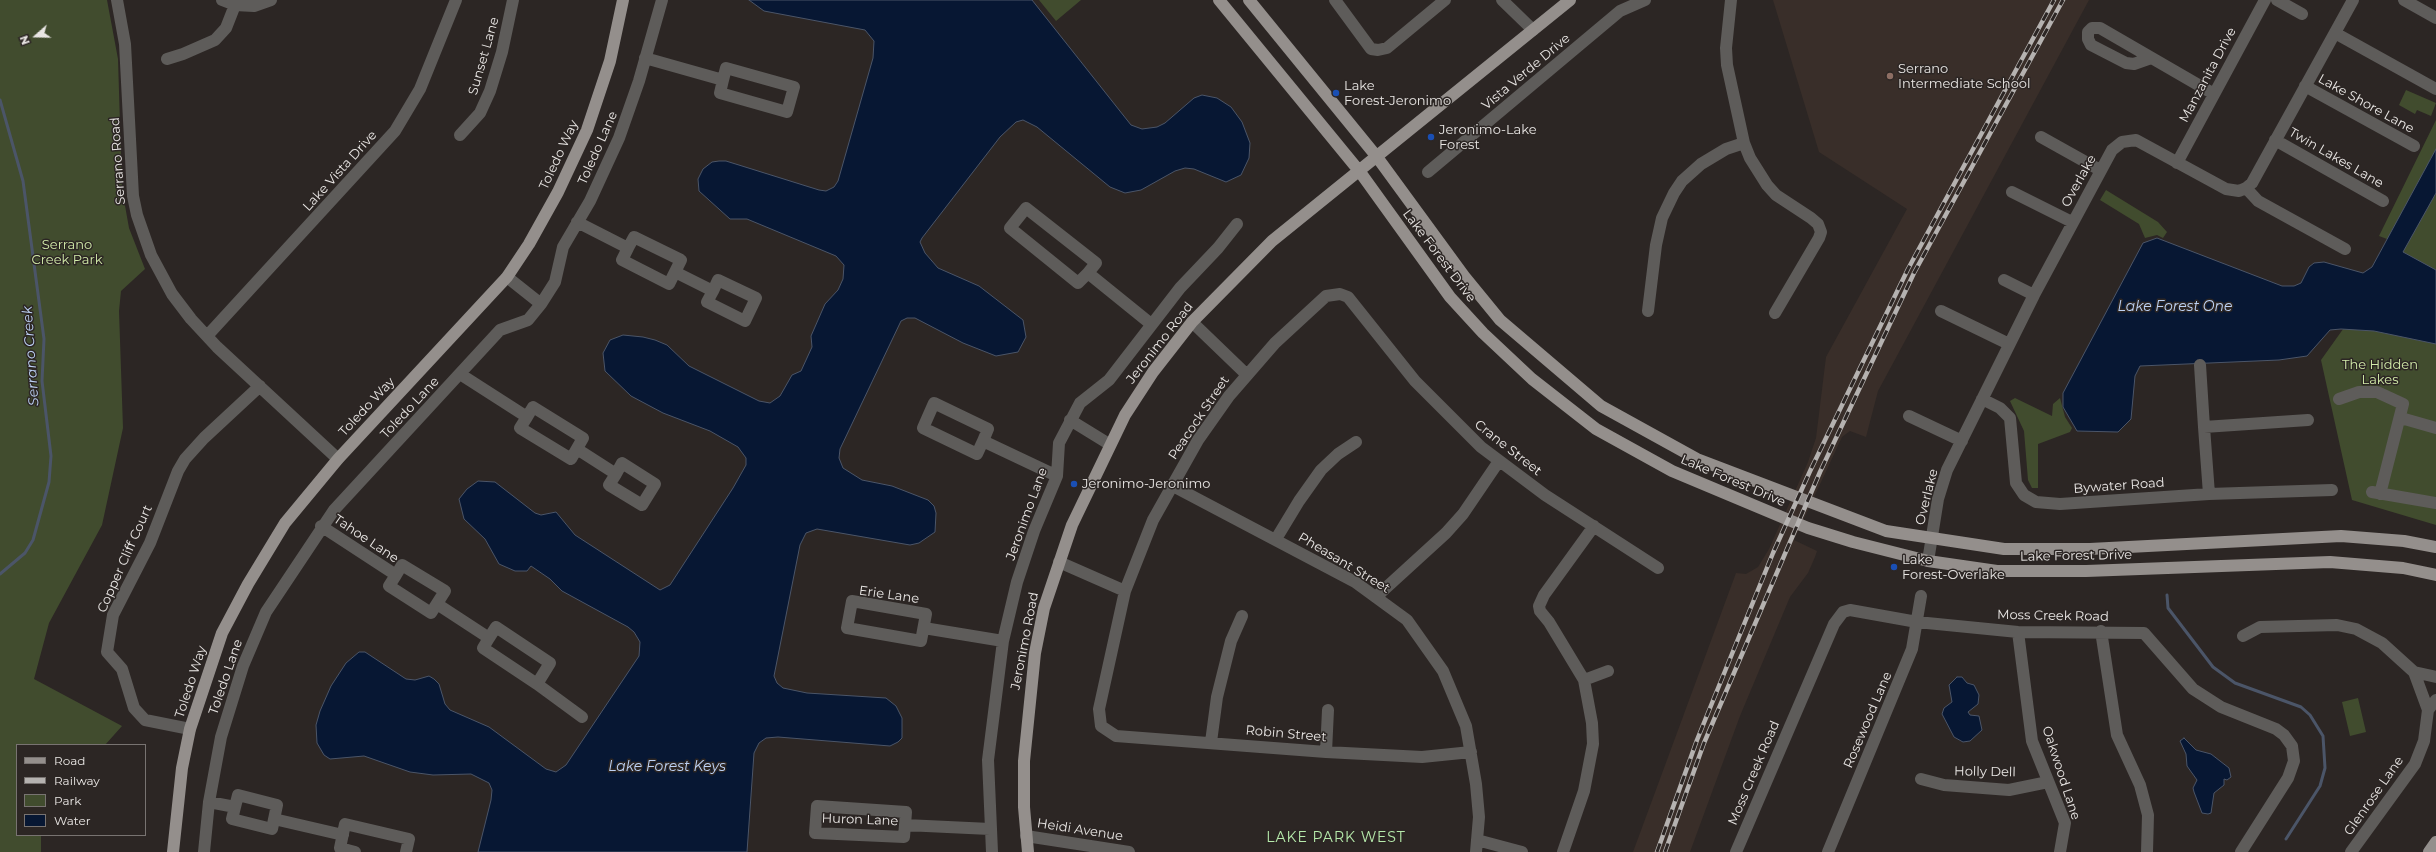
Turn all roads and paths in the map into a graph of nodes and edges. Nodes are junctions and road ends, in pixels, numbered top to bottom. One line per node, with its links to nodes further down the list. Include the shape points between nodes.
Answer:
1 (116, 0): 63 (street, Serrano Road, via 125,44 130,175 137,215 161,275 191,319)
2 (222, 0): 20 (street)
3 (270, 0): 20 (street, via 254,6)
4 (456, 0): 63 (street, Lake Vista Drive, via 420,89 395,131)
5 (513, 0): 32 (street, Sunset Lane, via 502,52 490,91 480,113)
6 (623, 0): 52 (main road, Toledo Way, via 610,61 587,130 558,192)
7 (662, 0): 25 (street, Toledo Lane)
8 (1219, 0): 40 (main road, Lake Forest Drive)
9 (1249, 0): 37 (main road, Lake Forest Drive)
10 (1335, 0): 11 (street, via 1371,48 1378,50 1388,48)
11 (1446, 0)
12 (1502, 0): 23 (street)
13 (1570, 0): 23 (main road, Jeronimo Road)
14 (1645, 0): 41 (street, Vista Verde Drive, via 1620,11)
15 (1731, 0): 35 (street, via 1726,65)
16 (2265, 0): 31 (street, Manzanita Drive)
17 (2277, 0): 21 (street)
18 (2353, 0): 24 (street)
19 (2404, 0): 22 (street)
20 (236, 4): 27 (street, via 226,28 215,40)
21 (2302, 14)
22 (2436, 18)
23 (1533, 30): 37 (main road, Jeronimo Road)
24 (2335, 33): 29 (street); 30 (street)
25 (645, 58): 28 (street); 45 (street, Toledo Lane, via 619,138 590,201)
26 (2151, 58): 26 (street, via 2100,28 2092,28 2088,32 2091,45 2126,63 2134,64); 31 (street)
27 (167, 59)
28 (723, 80): 28 (street, via 720,93 787,112 794,87 726,68)
29 (2305, 86): 34 (street); 36 (street, Lake Shore Lane)
30 (2436, 89)
31 (2214, 94): 38 (street, Manzanita Drive)
32 (460, 135)
33 (2041, 137): 39 (street)
34 (2275, 140): 42 (street, via 2252,183); 44 (street, Twin Lakes Lane)
35 (1744, 143): 58 (street, via 1726,149 1701,164 1682,181 1674,193 1660,224); 60 (street, via 1767,185 1776,195 1818,224 1821,232)
36 (2414, 146)
37 (1377, 157): 40 (main road, Jeronimo Road); 94 (main road, Lake Forest Drive, via 1464,276 1500,320 1601,406 1697,459 1886,531)
38 (2177, 163): 39 (street, Overlake, via 2136,140 2129,140 2116,145); 42 (street, Overlake, via 2226,189 2240,191)
39 (2100, 170): 46 (street, Overlake)
40 (1360, 172): 61 (main road, Jeronimo Road, via 1272,241); 96 (main road, Lake Forest Drive, via 1450,297 1532,379 1596,429 1672,471 1808,528)
41 (1428, 172)
42 (2246, 188): 49 (street, via 2258,201)
43 (2012, 192): 46 (street)
44 (2382, 201)
45 (577, 222): 48 (street); 57 (street, Toledo Lane, via 563,247 555,282)
46 (2072, 222): 56 (street, Overlake)
47 (1237, 224): 62 (street, Jeronimo Lane)
48 (628, 248): 50 (street, via 622,260 669,284); 50 (street, via 634,236 681,260)
49 (2345, 248)
50 (675, 272): 54 (street)
51 (1088, 273): 51 (street, via 1078,283 1010,228 1026,208 1096,263); 62 (street)
52 (507, 277): 57 (street); 83 (main road, Toledo Way)
53 (2004, 280): 56 (street)
54 (713, 291)
55 (1332, 294): 67 (street, Peacock Street, via 1316,304); 84 (street, Crane Street, via 1348,297 1415,381 1480,447)
56 (2034, 295): 64 (street, Overlake)
57 (541, 304): 66 (street, Toledo Lane, via 528,320 500,330)
58 (1648, 311)
59 (1941, 311): 64 (street)
60 (1775, 313)
61 (1192, 322): 67 (street); 81 (main road, Jeronimo Road, via 1148,378)
62 (1151, 324): 74 (street, Jeronimo Lane, via 1109,380 1084,399)
63 (207, 336): 68 (street, Serrano Road)
64 (2009, 344): 69 (street, Overlake)
65 (2200, 365): 76 (street)
66 (460, 374): 72 (street); 91 (street, Toledo Lane)
67 (1246, 374): 87 (street, Peacock Street, via 1198,440)
68 (260, 386): 83 (street, Serrano Road); 123 (street, Copper Cliff Court, via 185,459 150,543 113,615 107,652 122,669 134,708 145,720)
69 (1982, 399): 79 (street, Overlake); 89 (street, Bywater Road, via 2005,412 2010,418 2016,482 2024,495 2036,502 2060,504)
70 (2339, 399): 73 (street, via 2359,392 2384,394 2403,404)
71 (1909, 416): 79 (street)
72 (527, 417): 82 (street, via 533,407 583,438); 82 (street, via 520,428 571,459)
73 (2401, 418): 77 (street); 90 (street, via 2376,493)
74 (1070, 420): 81 (street); 86 (street, Jeronimo Lane, via 1058,443)
75 (2308, 420): 76 (street)
76 (2204, 427): 89 (street)
77 (2436, 428)
78 (983, 441): 78 (street, via 977,454 923,428 934,403 988,429); 86 (street)
79 (1962, 441): 94 (street, Overlake, via 1943,482)
80 (1356, 442): 93 (street, via 1321,470 1298,501)
81 (1109, 444): 97 (main road, Jeronimo Road, via 1072,526)
82 (577, 449): 85 (street)
83 (338, 459): 123 (main road, Toledo Way, via 285,523 248,584 222,633)
84 (1499, 461): 92 (street, Crane Street, via 1545,495); 102 (street, via 1463,514 1446,533)
85 (616, 474)
86 (1057, 476): 112 (street, Jeronimo Lane, via 1019,575)
87 (1171, 485): 93 (street, Pheasant Street); 101 (street, Peacock Street, via 1153,520)
88 (2332, 490): 89 (street, Bywater Road)
89 (2209, 494)
90 (2436, 504)
91 (321, 526): 99 (street, Tahoe Lane); 129 (street, Toledo Lane, via 266,612 254,639 221,737)
92 (1594, 526): 98 (street, Crane Street); 116 (street, via 1544,595 1539,606)
93 (1276, 539): 102 (street, Pheasant Street)
94 (1931, 540): 95 (main road, Lake Forest Drive, via 2004,549 2074,549 2341,536 2404,541); 96 (street, Overlake)
95 (2436, 547)
96 (1928, 561): 100 (main road, Lake Forest Drive, via 1997,570 2079,571 2330,562 2403,568)
97 (1059, 562): 101 (street); 135 (main road, Jeronimo Road, via 1044,608 1028,704 1024,760)
98 (1658, 568)
99 (396, 575): 104 (street, Tahoe Lane, via 389,586 431,613); 104 (street, Tahoe Lane, via 402,565 445,591)
100 (2436, 575)
101 (1125, 591): 122 (street, Peacock Street, via 1099,709)
102 (1377, 596): 126 (street, Pheasant Street, via 1407,620 1436,658 1457,700)
103 (1921, 596): 106 (street, Rosewood Lane)
104 (437, 604): 111 (street)
105 (1242, 616): 124 (street, via 1231,641 1217,697)
106 (1917, 622): 109 (street, Moss Creek Road); 148 (street, Moss Creek Road, via 1859,610 1843,612 1837,617); 149 (street, Rosewood Lane, via 1907,663)
107 (924, 628): 107 (street, Erie Lane, via 921,641 847,628 852,601 926,614); 112 (street)
108 (2101, 631): 109 (street, Moss Creek Road); 151 (street, via 2117,735 2140,785 2148,815); 152 (street, Moss Creek Road, via 2144,633 2193,689 2221,707 2276,729 2292,746 2294,761 2288,778)
109 (2018, 632): 128 (street, Oakwood Lane, via 2032,741)
110 (2243, 636): 114 (street, Glenrose Lane, via 2260,628 2337,625 2356,629 2377,640)
111 (489, 638): 117 (street, via 483,648); 117 (street, via 496,627 550,663)
112 (1003, 641): 133 (street, Jeronimo Lane, via 988,760)
113 (1608, 671): 116 (street)
114 (2414, 672): 115 (street, Glenrose Lane); 120 (street, Glenrose Lane)
115 (2436, 677)
116 (1584, 680): 147 (street, via 1591,709 1593,744 1584,791)
117 (537, 684): 121 (street)
118 (2436, 700): 120 (street)
119 (1328, 710): 125 (street)
120 (2428, 710): 153 (street, Glenrose Lane, via 2424,741 2415,764)
121 (582, 717)
122 (1101, 726): 124 (street, Robin Street, via 1116,736)
123 (190, 729): 139 (main road, Toledo Way, via 179,792)
124 (1211, 742): 125 (street, Robin Street)
125 (1326, 752): 126 (street, Robin Street, via 1422,756)
126 (1471, 752): 137 (street, Pheasant Street, via 1479,817)
127 (1921, 779): 128 (street, Holly Dell, via 1944,785 2009,790)
128 (2048, 782): 150 (street, Oakwood Lane, via 2065,823)
129 (209, 802): 130 (street); 140 (street, Toledo Lane)
130 (235, 807): 131 (street, via 232,819 272,829); 131 (street, via 238,795 277,806)
131 (274, 819): 134 (street)
132 (905, 825): 132 (street, Huron Lane, via 904,837 815,833 817,806 906,812); 133 (street, Huron Lane)
133 (990, 829): 143 (street, Jeronimo Lane)
134 (342, 835): 141 (street, via 340,848); 142 (street, via 345,824 409,839)
135 (1026, 836): 138 (street, Heidi Avenue); 144 (main road, Jeronimo Road)
136 (2436, 842): 154 (main road)
137 (1476, 846): 146 (street)
138 (1103, 850): 145 (street, Heidi Avenue)
139 (173, 852)
140 (204, 852)
141 (355, 852)
142 (406, 852)
143 (992, 852)
144 (1028, 852)
145 (1130, 852)
146 (1522, 852)
147 (1563, 852)
148 (1736, 852)
149 (1828, 852)
150 (2060, 852)
151 (2147, 852)
152 (2242, 852)
153 (2351, 852)
154 (2429, 852)

